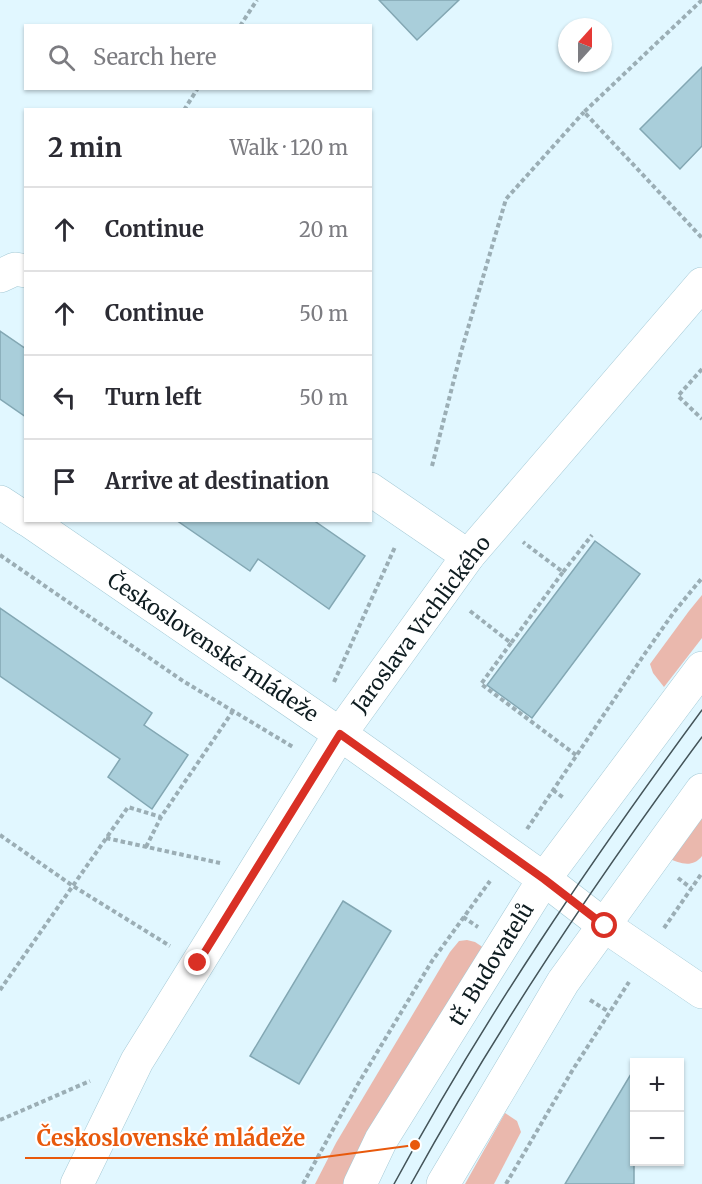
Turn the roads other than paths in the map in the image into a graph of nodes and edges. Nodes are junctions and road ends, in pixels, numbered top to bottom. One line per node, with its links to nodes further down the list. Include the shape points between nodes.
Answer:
1 (24, 271): 2 (street, via 15,269)
2 (0, 276)
3 (702, 284): 8 (street, Jaroslava Vrchlického)
4 (372, 490): 8 (street)
5 (0, 502): 6 (street, Československé mládeže)
6 (24, 518)
7 (30, 522): 10 (street, Československé mládeže)
8 (468, 556): 10 (street, Jaroslava Vrchlického)
9 (702, 668): 12 (street, tř. Budovatelů)
10 (340, 734): 12 (street, Československé mládeže); 15 (street, Jaroslava Vrchlického, via 137,1061)
11 (702, 790): 13 (street)
12 (544, 879): 13 (street, Československé mládeže); 16 (street, tř. Budovatelů, via 381,1140)
13 (605, 926): 14 (street, Československé mládeže); 17 (street, via 563,982)
14 (702, 992)
15 (77, 1184)
16 (360, 1184)
17 (443, 1184)

